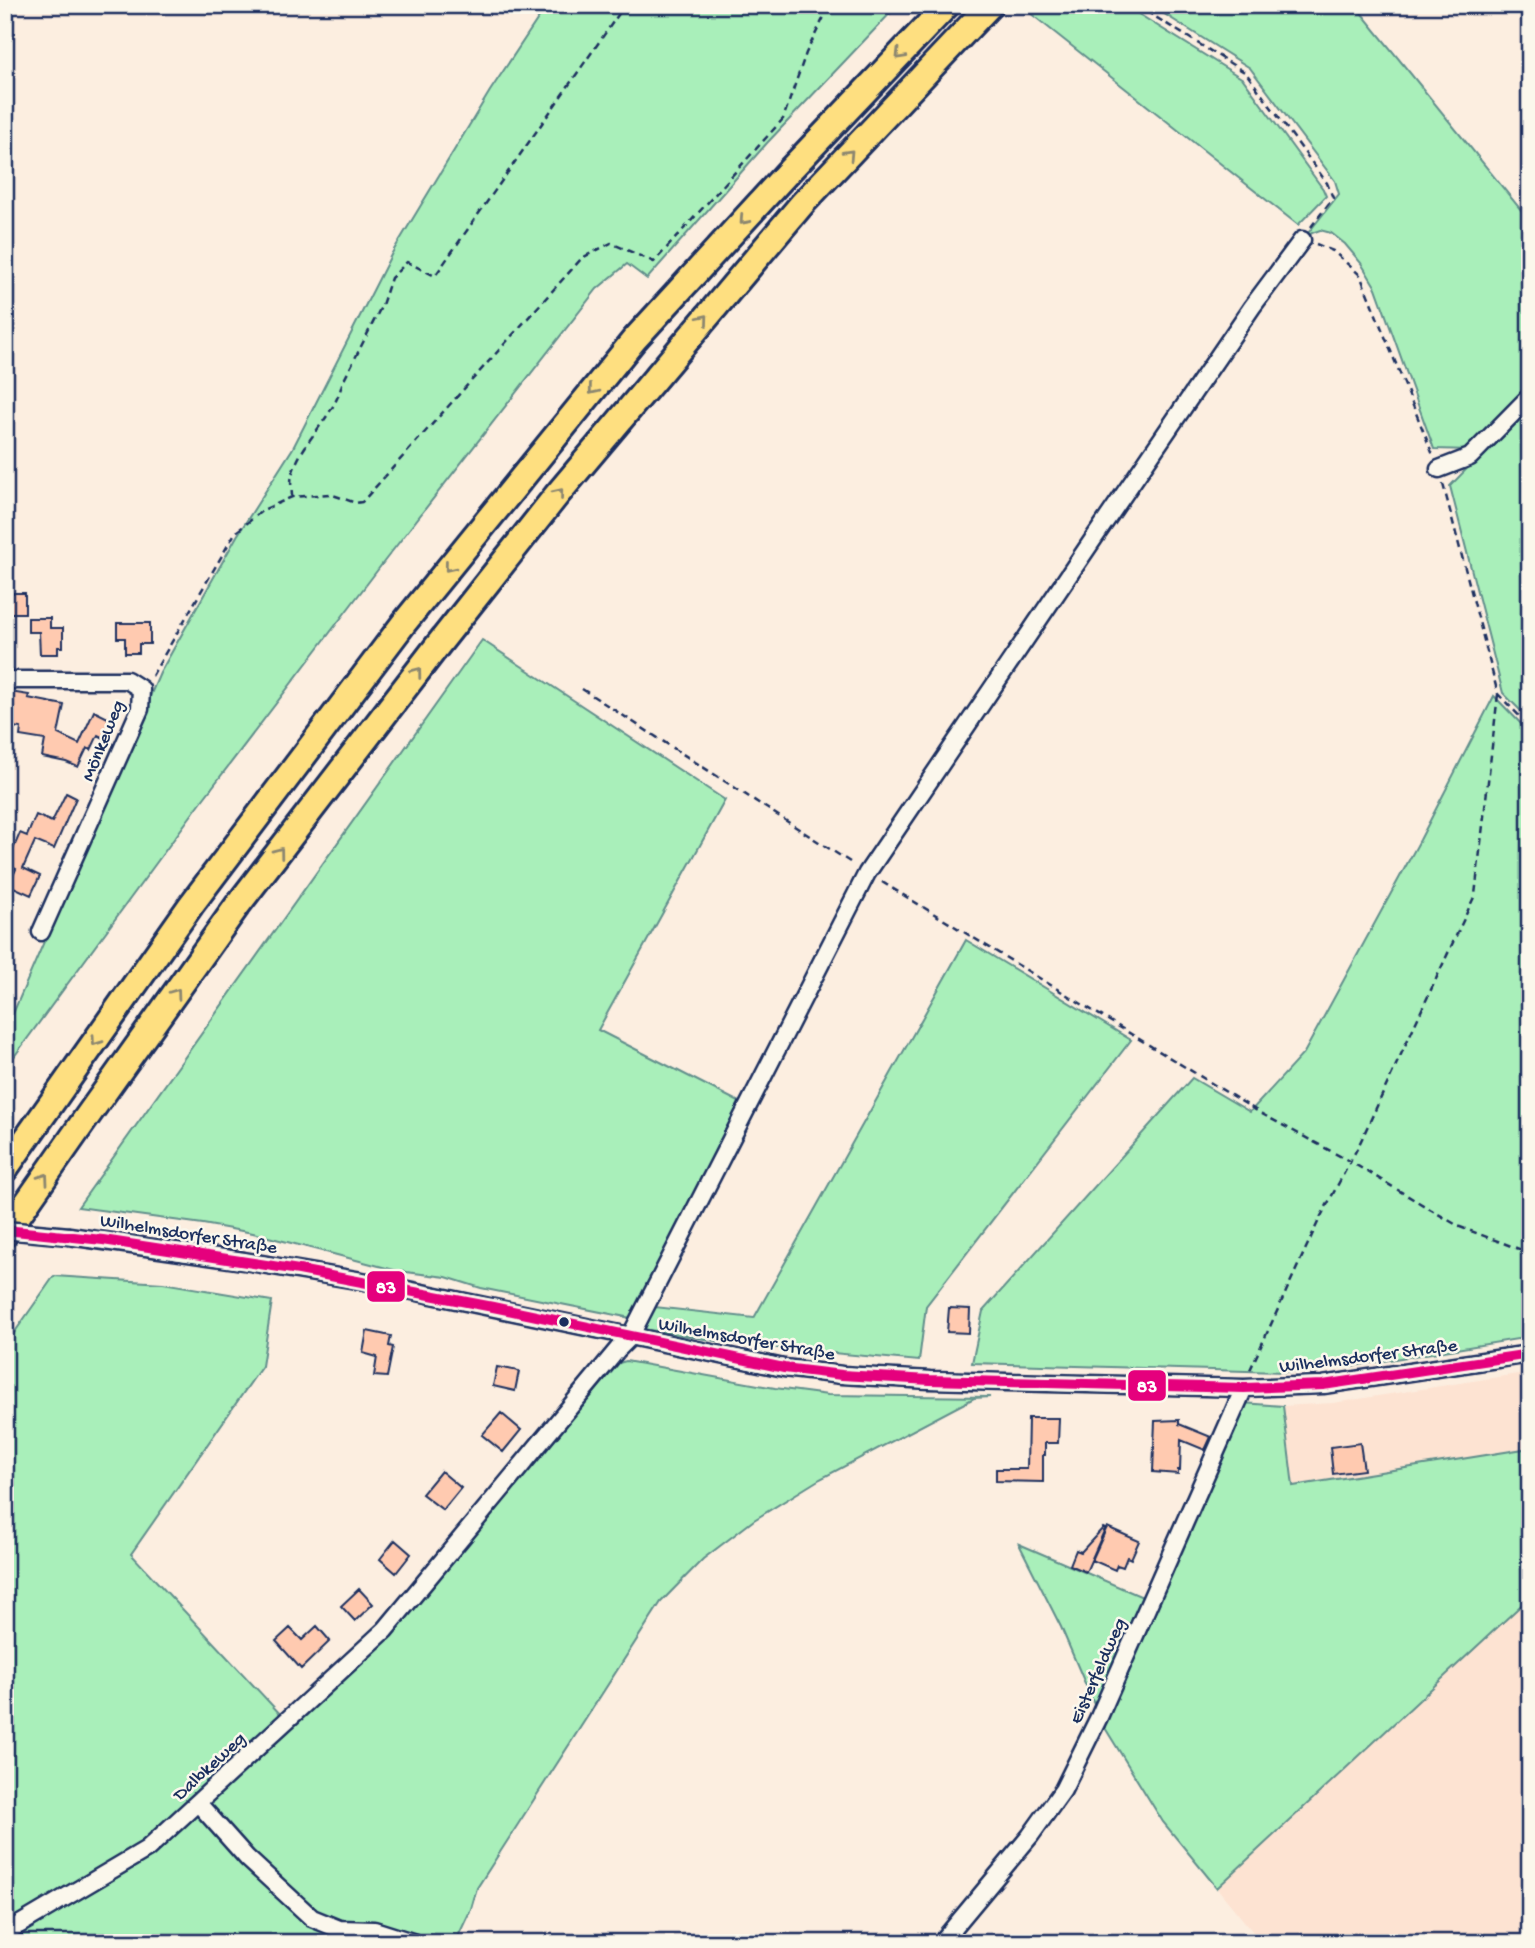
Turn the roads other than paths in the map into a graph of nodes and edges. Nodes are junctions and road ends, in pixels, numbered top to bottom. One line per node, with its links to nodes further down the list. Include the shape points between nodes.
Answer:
1 (947, 5): 8 (highway, one-way to 8, via 634,340 404,623 191,905)
2 (990, 5): 9 (highway, one-way to 2, via 237,906 547,507 802,204)
3 (1301, 240): 10 (street, Dalbkeweg, via 867,873)
4 (1530, 396): 5 (street, via 1470,457)
5 (1439, 469)
6 (5, 680): 7 (street, Mönkeweg, via 127,680 141,690 140,709)
7 (41, 932)
8 (5, 1169)
9 (5, 1232): 10 (street, Wilhelmsdorfer Straße, bridge, via 69,1236 244,1261)
10 (630, 1337): 12 (street, Wilhelmsdorfer Straße, via 842,1376); 13 (street, Dalbkeweg, via 384,1630)
11 (1530, 1354): 12 (street, Wilhelmsdorfer Straße, via 1323,1385)
12 (1244, 1388): 16 (street, Eisterfeldweg, via 1063,1790)
13 (198, 1802): 14 (street, Dalbkeweg, via 147,1849); 15 (street, via 247,1858 312,1918 339,1929 374,1930)
14 (5, 1933)
15 (415, 1943)
16 (941, 1943)

